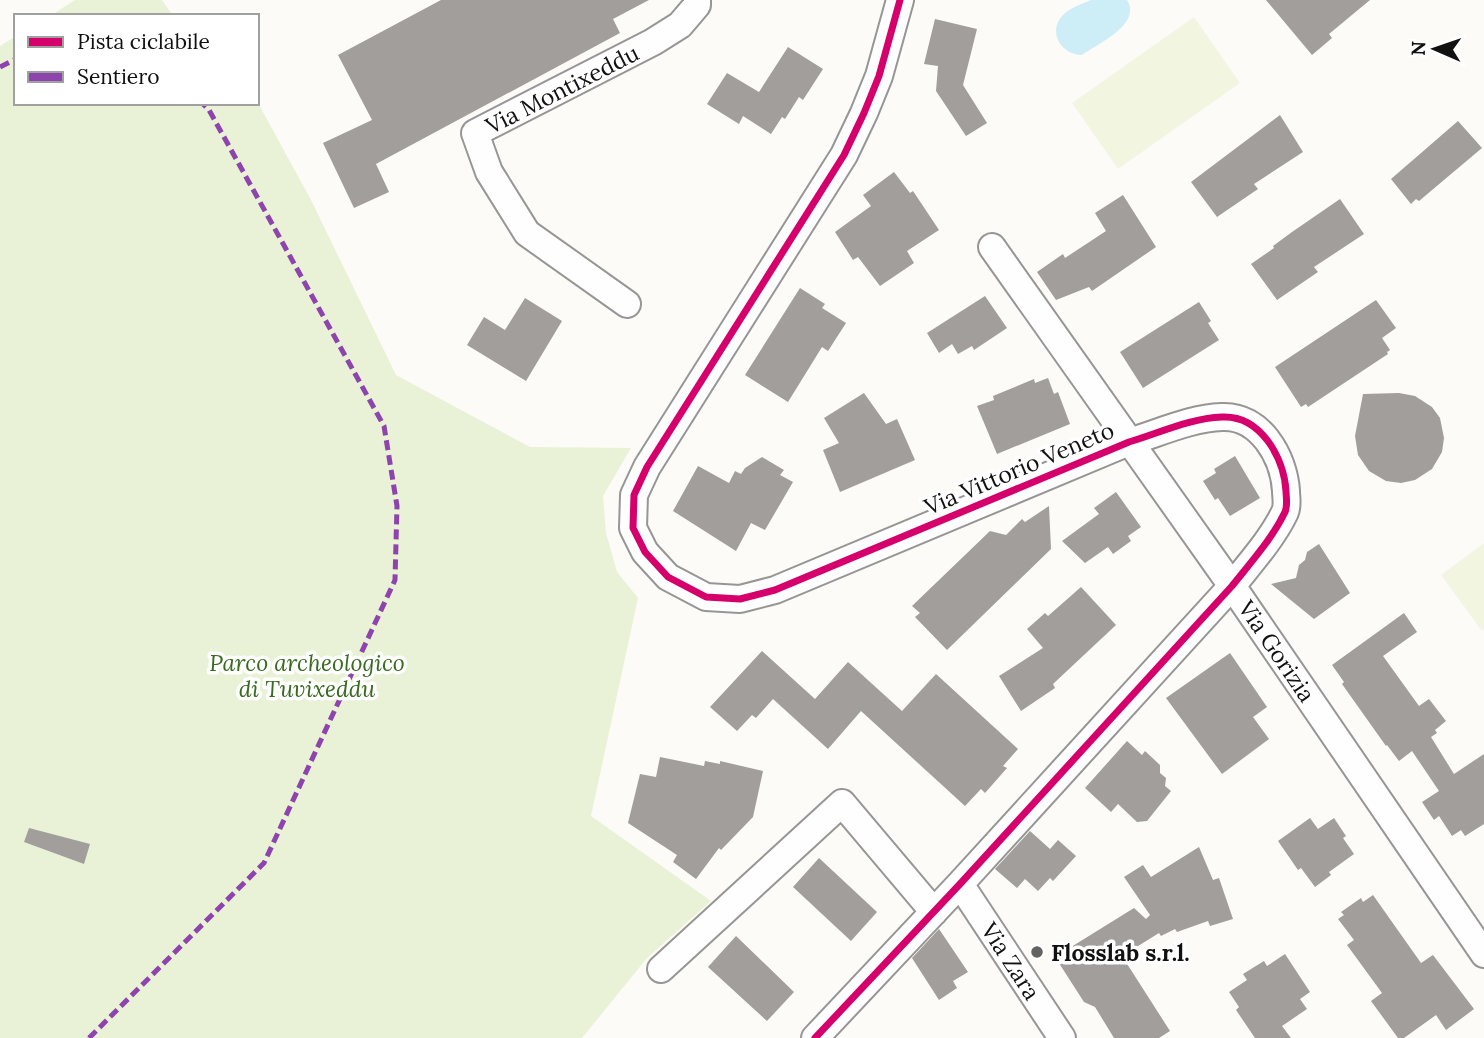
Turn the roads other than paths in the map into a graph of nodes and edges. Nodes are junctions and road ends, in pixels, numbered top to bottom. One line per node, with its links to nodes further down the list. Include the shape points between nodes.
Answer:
1 (696, 0): 4 (street, Via Montixeddu, via 697,5 680,25 653,42 475,133 489,172 527,233)
2 (900, 0): 5 (street, Via Vittorio Veneto, via 879,76 844,155 647,467 634,495 634,528 645,552 668,577 706,597 740,599 775,590)
3 (992, 247): 5 (street, Via Gorizia)
4 (627, 304)
5 (1129, 442): 6 (street, Via Gorizia); 6 (street, Via Vittorio Veneto, via 1187,423 1224,417 1251,423 1272,447 1285,478 1286,509 1270,538)
6 (1232, 586): 7 (street, Via Vittorio Veneto); 9 (street, Via Gorizia)
7 (960, 884): 8 (street, Via Vittorio Veneto); 12 (street, Via Zara)
8 (934, 912): 10 (street, via 842,803); 11 (street, Via Vittorio Veneto)
9 (1484, 954)
10 (661, 970)
11 (815, 1038)
12 (1062, 1038)

